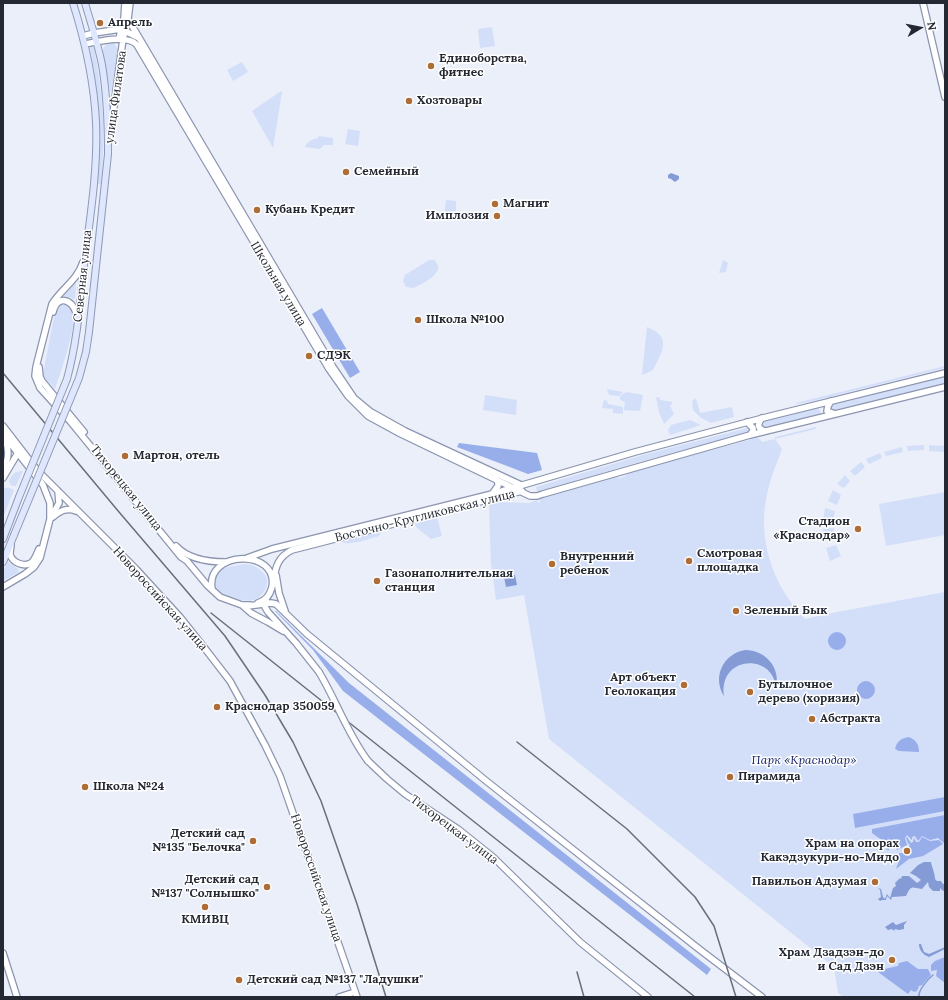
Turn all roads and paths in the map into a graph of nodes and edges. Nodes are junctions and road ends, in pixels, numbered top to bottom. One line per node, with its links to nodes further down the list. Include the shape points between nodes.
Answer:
1 (73, 3): 10 (main road, Северная улица)
2 (85, 3): 9 (main road, Северная улица)
3 (125, 3): 8 (main road)
4 (130, 3): 7 (main road)
5 (923, 3): 16 (main road)
6 (926, 3): 15 (main road)
7 (128, 19): 8 (main road); 11 (main road, Школьная улица)
8 (123, 30): 9 (main road); 11 (main road, Школьная улица); 12 (main road, улица Филатова)
9 (94, 33): 10 (main road); 13 (main road, Северная улица)
10 (83, 36): 14 (main road, Северная улица)
11 (139, 38): 17 (main road, Школьная улица)
12 (121, 39): 13 (main road); 17 (main road, Школьная улица, via 131,40 137,45); 18 (main road, улица Филатова)
13 (96, 42): 14 (main road); 18 (main road, Северная улица, via 105,86)
14 (85, 44): 19 (main road, Северная улица, via 96,121 94,171)
15 (945, 83)
16 (945, 97)
17 (195, 137): 36 (main road, Школьная улица, via 299,319 348,396 361,410 384,425); 38 (main road, Школьная улица, via 354,398 395,426)
18 (108, 154): 45 (main road, Северная улица, bridge, via 86,352 79,378)
19 (85, 256): 20 (main road, Северная улица); 51 (main road, Тихорецкая улица, via 76,277 52,304 35,376 40,388)
20 (78, 326): 44 (main road, Северная улица, bridge, via 67,380); 48 (main road, Тихорецкая улица, via 73,305 63,300 58,302 52,313 39,371 42,381 178,549 194,557)
21 (945, 373): 23 (main road, Восточно-Кругликовская улица)
22 (945, 387): 25 (main road, Восточно-Кругликовская улица)
23 (831, 401): 24 (main road, Восточно-Кругликовская улица); 25 (main road, via 827,411)
24 (817, 404): 26 (main road, Восточно-Кругликовская улица); 27 (main road, via 824,409)
25 (835, 414): 27 (main road, Восточно-Кругликовская улица)
26 (762, 418): 28 (main road, Восточно-Кругликовская улица); 30 (main road, via 758,426)
27 (820, 418): 30 (main road, Восточно-Кругликовская улица)
28 (747, 422): 32 (main road, via 754,428); 38 (main road, Восточно-Кругликовская улица, via 635,452)
29 (3, 426): 33 (main road, Новороссийская улица)
30 (765, 431): 32 (main road, Восточно-Кругликовская улица)
31 (3, 435): 33 (main road, Новороссийская улица); 34 (main road, via 8,452)
32 (750, 435): 38 (main road, Восточно-Кругликовская улица, via 537,496 530,496)
33 (19, 451): 35 (main road); 39 (main road, Новороссийская улица); 42 (main road, Новороссийская улица, via 43,485 50,503)
34 (3, 471)
35 (3, 478)
36 (495, 478): 37 (main road, Школьная улица); 40 (main road, via 498,486)
37 (514, 487): 38 (main road, Восточно-Кругликовская улица); 40 (main road, Восточно-Кругликовская улица)
38 (522, 488): 49 (main road, Восточно-Кругликовская улица, via 292,550 281,557)
39 (58, 491): 41 (main road, Новороссийская улица); 42 (main road, via 58,504)
40 (492, 494): 46 (main road, Восточно-Кругликовская улица, via 272,549)
41 (81, 514): 42 (main road, via 68,509); 60 (main road, Новороссийская улица, via 180,617 230,681 280,776)
42 (50, 519): 43 (main road)
43 (46, 532): 45 (main road, via 35,559 23,565 13,560 10,554); 50 (main road, via 40,558 34,567)
44 (3, 539)
45 (12, 540): 47 (main road, Северная улица)
46 (247, 558): 48 (main road); 52 (main road, via 257,560 267,569 272,580)
47 (3, 562)
48 (226, 562): 51 (main road, via 213,574 210,581)
49 (276, 569): 52 (main road, Восточно-Кругликовская улица); 56 (main road, via 278,593)
50 (3, 587)
51 (212, 589): 55 (main road, via 220,597)
52 (272, 589): 53 (main road); 56 (main road)
53 (267, 597): 54 (main road); 55 (main road, via 261,602)
54 (266, 604): 55 (main road); 57 (main road, via 276,604); 58 (main road, Тихорецкая улица, via 268,612)
55 (245, 605): 58 (main road, Тихорецкая улица, via 251,613)
56 (285, 611): 57 (main road)
57 (289, 616): 64 (main road, via 307,634 485,780)
58 (291, 637): 63 (main road, Тихорецкая улица, bridge, via 319,672 347,730 368,761 405,794 493,857 580,942)
59 (3, 953): 61 (main road)
60 (356, 994): 62 (main road)
61 (17, 997)
62 (339, 997)
63 (648, 997)
64 (762, 997)

